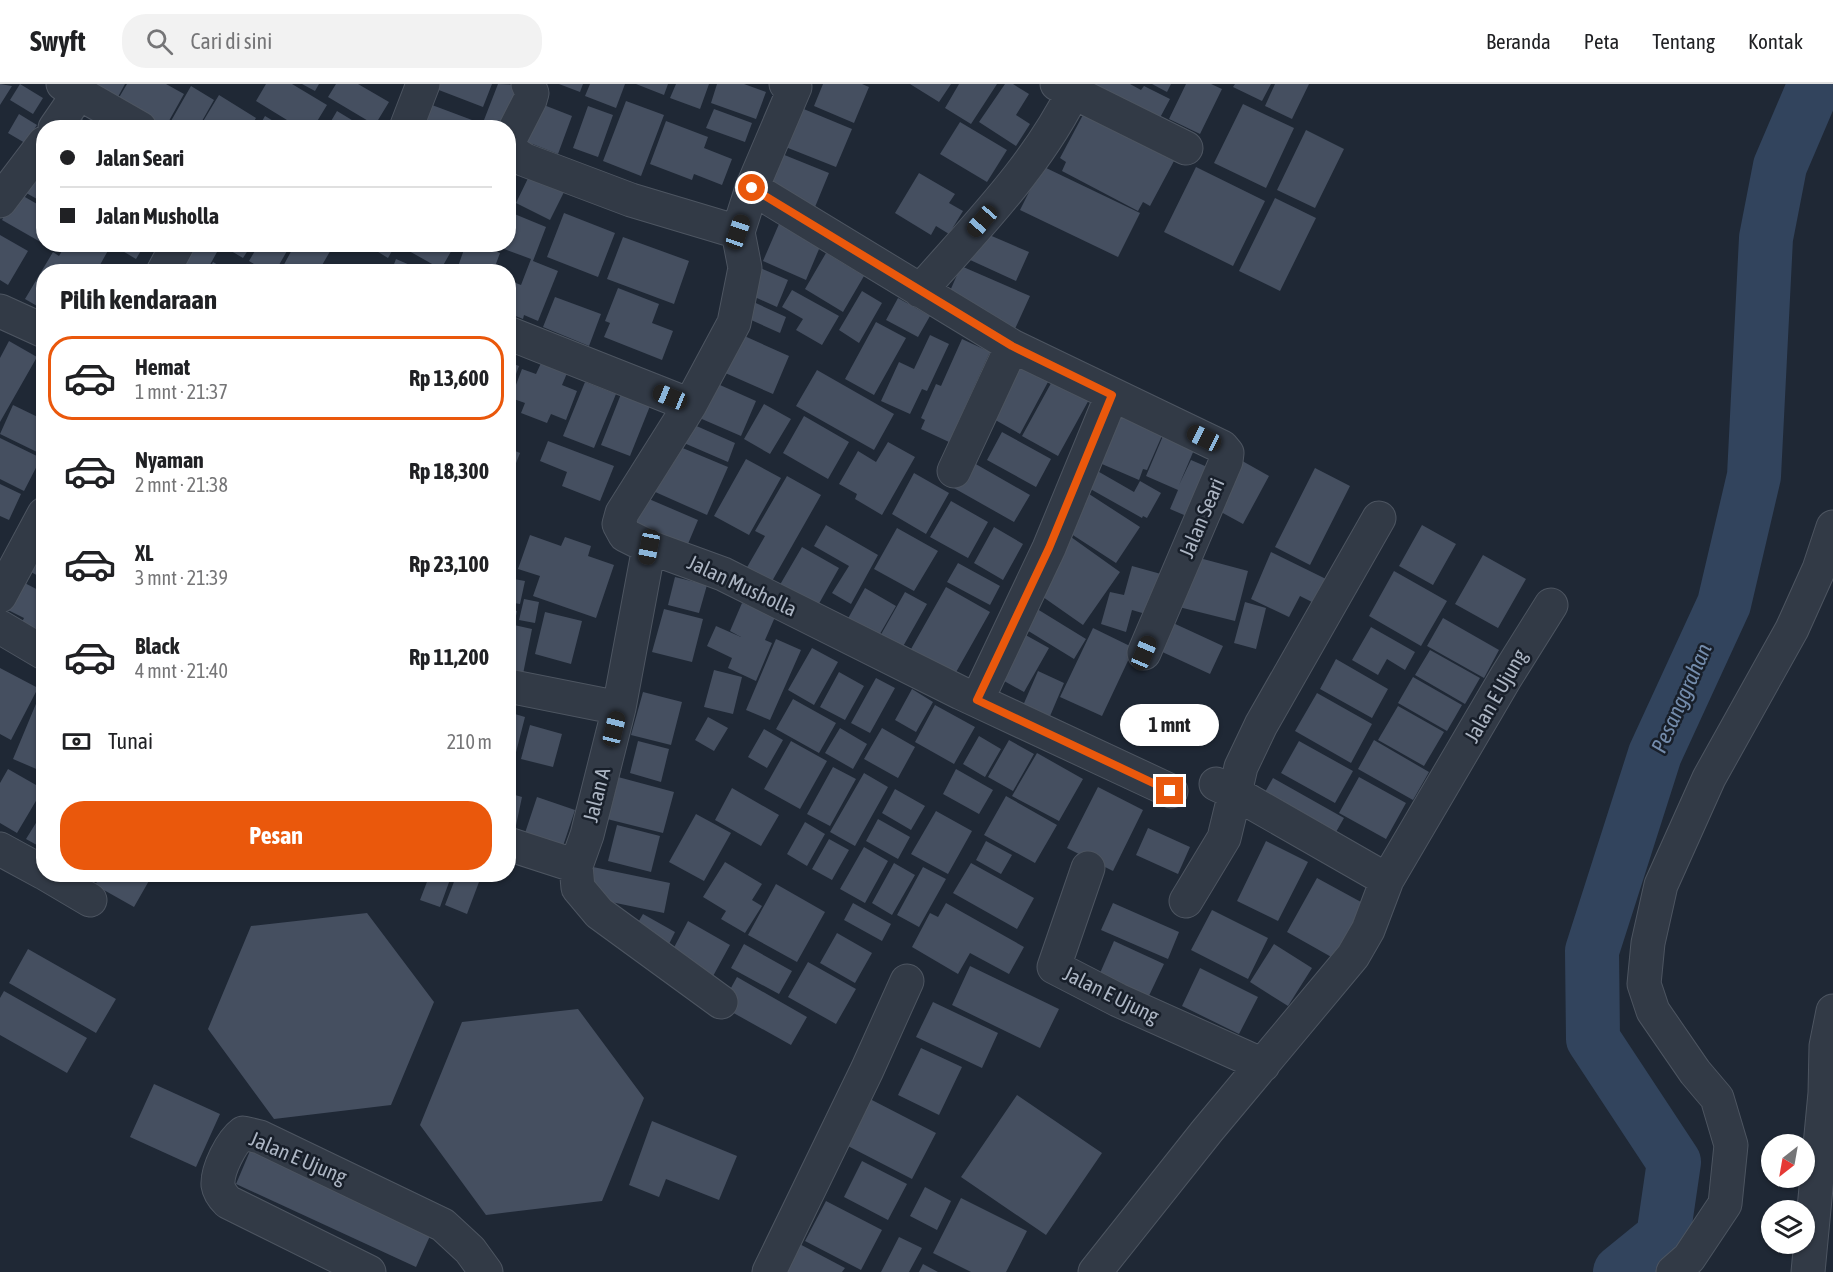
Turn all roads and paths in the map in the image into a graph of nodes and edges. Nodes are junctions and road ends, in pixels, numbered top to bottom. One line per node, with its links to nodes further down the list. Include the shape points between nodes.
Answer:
1 (423, 84): 8 (street)
2 (528, 84): 9 (street, via 532,93)
3 (792, 85): 13 (street, Jalan Musholla)
4 (1069, 87): 10 (street); 16 (street, via 1047,137 1012,186)
5 (71, 89): 6 (street); 7 (street)
6 (58, 120)
7 (126, 120)
8 (409, 120)
9 (516, 127)
10 (1186, 148)
11 (36, 154): 14 (street)
12 (516, 154): 15 (street, via 631,200)
13 (752, 188): 15 (street, Jalan Musholla); 16 (street, Jalan Seari)
14 (0, 201)
15 (738, 232): 22 (street, Jalan Musholla, via 745,268 734,323)
16 (920, 291): 20 (street, Jalan Seari)
17 (0, 311): 18 (street)
18 (36, 327)
19 (516, 336): 22 (street)
20 (1012, 346): 21 (street, Jalan Seari); 23 (street)
21 (1112, 395): 32 (street, Jalan Seari, via 1222,447 1227,453); 34 (street, via 1049,548)
22 (690, 405): 27 (street, Jalan Musholla, via 622,513 619,524 625,535)
23 (954, 471)
24 (1379, 518): 36 (street, via 1241,767)
25 (1833, 527): 56 (street, via 1792,629 1699,800 1661,885 1648,942 1644,984 1653,1011 1717,1098 1731,1145 1725,1204 1689,1258)
26 (36, 529): 28 (street)
27 (649, 547): 34 (street, Jalan Musholla, via 723,574); 35 (street, Jalan A)
28 (0, 596)
29 (1551, 605): 43 (street, Jalan E Ujung)
30 (0, 627): 31 (street)
31 (36, 648)
32 (1144, 653)
33 (516, 688): 35 (street)
34 (977, 700): 37 (street, Jalan Musholla)
35 (619, 708): 40 (street, Jalan A)
36 (1225, 788): 43 (street); 46 (street, via 1224,838)
37 (1170, 791)
38 (516, 847): 40 (street)
39 (0, 849): 42 (street)
40 (576, 866): 48 (street, via 578,888 599,913)
41 (1088, 868): 50 (street, Jalan E Ujung, via 1054,968)
42 (36, 869)
43 (1387, 880): 50 (street, Jalan E Ujung, via 1368,930 1353,956)
44 (59, 882): 45 (street)
45 (90, 900)
46 (1186, 901)
47 (907, 981): 54 (street)
48 (721, 1002)
49 (1833, 1011): 51 (street, via 1826,1046)
50 (1263, 1065): 55 (street, Jalan E Ujung)
51 (1829, 1094): 57 (street)
52 (369, 1272): 53 (street, Jalan E Ujung, via 228,1202 218,1188 219,1179 238,1136 243,1132 253,1134 443,1225)
53 (486, 1272)
54 (770, 1272)
55 (1095, 1272)
56 (1673, 1272)
57 (1808, 1272)

